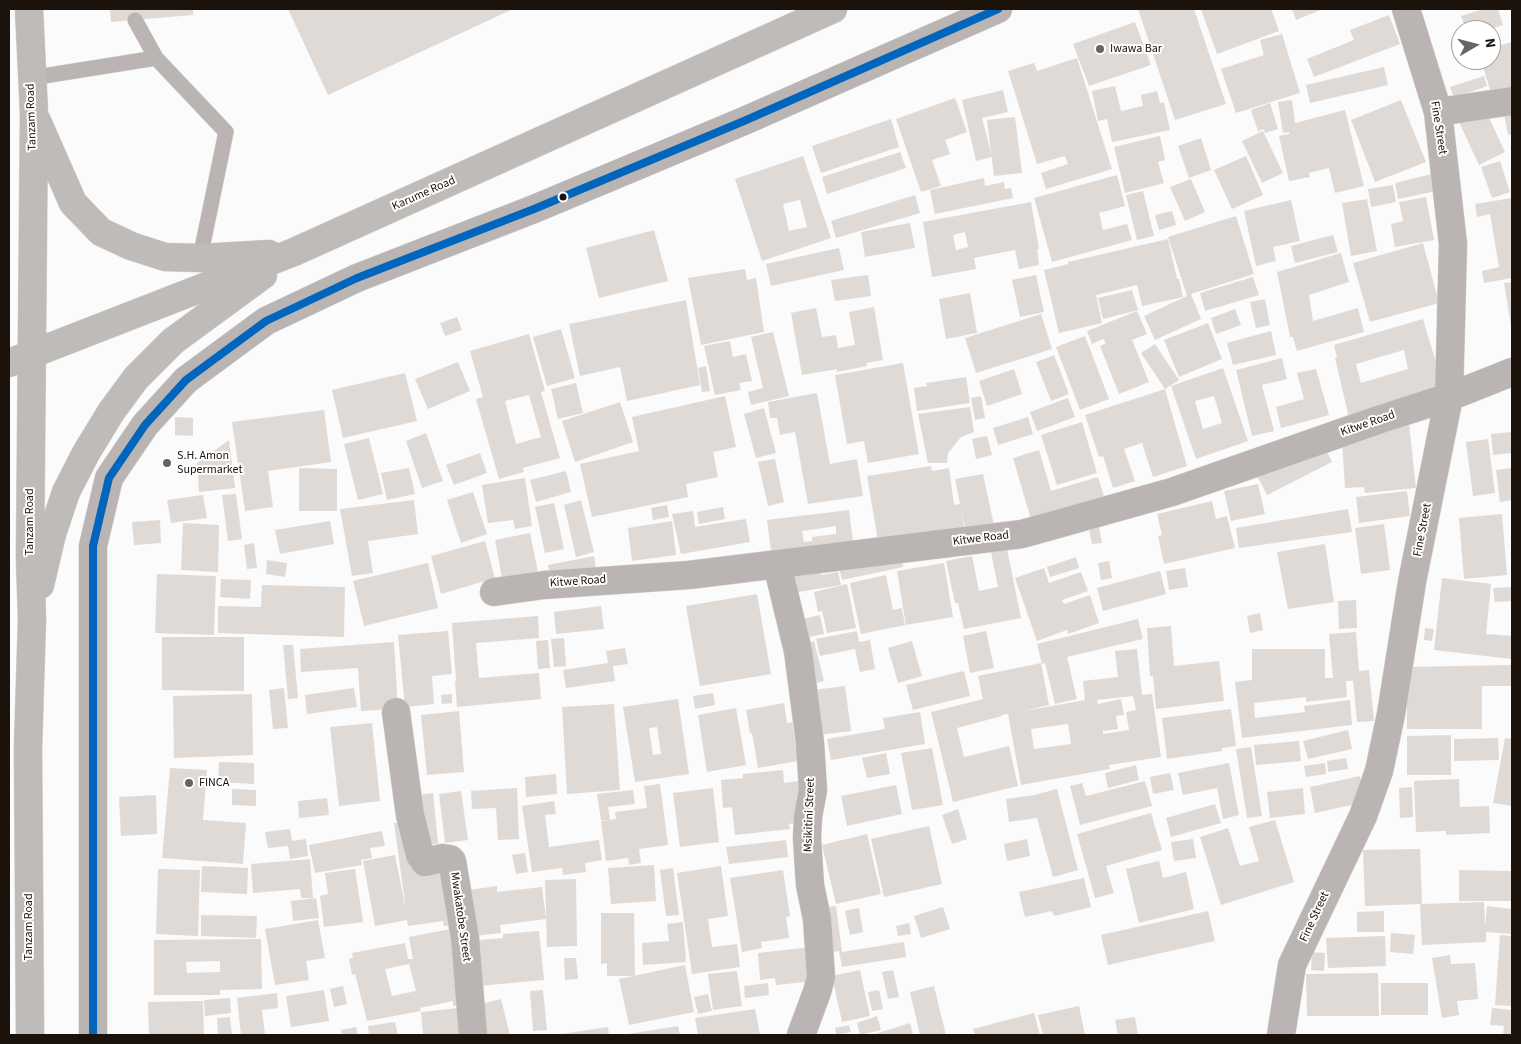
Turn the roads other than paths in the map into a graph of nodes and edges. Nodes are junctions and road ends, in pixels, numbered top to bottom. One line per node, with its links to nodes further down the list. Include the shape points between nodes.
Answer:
1 (28, 9): 7 (highway, Tanzam Road)
2 (834, 9): 11 (highway, Karume Road)
3 (998, 9): 21 (street, via 534,209 356,278 266,321 186,380 144,425 109,478 93,546)
4 (1406, 9): 9 (street, Fine Street)
5 (135, 20): 6 (lane)
6 (156, 58): 7 (lane); 12 (lane, via 226,132)
7 (31, 78): 10 (highway, Tanzam Road)
8 (1512, 101): 9 (street)
9 (1438, 112): 15 (street, Fine Street, via 1453,244)
10 (34, 113): 12 (highway, via 73,203 101,232 166,257); 13 (highway, Tanzam Road)
11 (294, 252): 12 (highway); 13 (highway, Karume Road); 18 (highway, via 173,341 136,378 111,412 66,492 52,534)
12 (200, 258)
13 (20, 359): 18 (highway, Tanzam Road)
14 (1512, 372): 15 (street, Kitwe Road)
15 (1450, 398): 16 (street, Kitwe Road, via 1172,492 1022,534); 24 (street, Fine Street, via 1412,582 1379,771 1364,816 1292,965)
16 (777, 564): 17 (street, Kitwe Road); 23 (street, Msikitini Street, via 798,651 810,743 810,885 817,919 821,977)
17 (494, 592)
18 (32, 618): 20 (highway, Tanzam Road, via 28,748)
19 (396, 712): 22 (street, Mwakatobe Street, via 408,805 420,855 425,862 443,858 452,861 465,938)
20 (30, 1035)
21 (93, 1035)
22 (473, 1035)
23 (802, 1035)
24 (1281, 1035)

